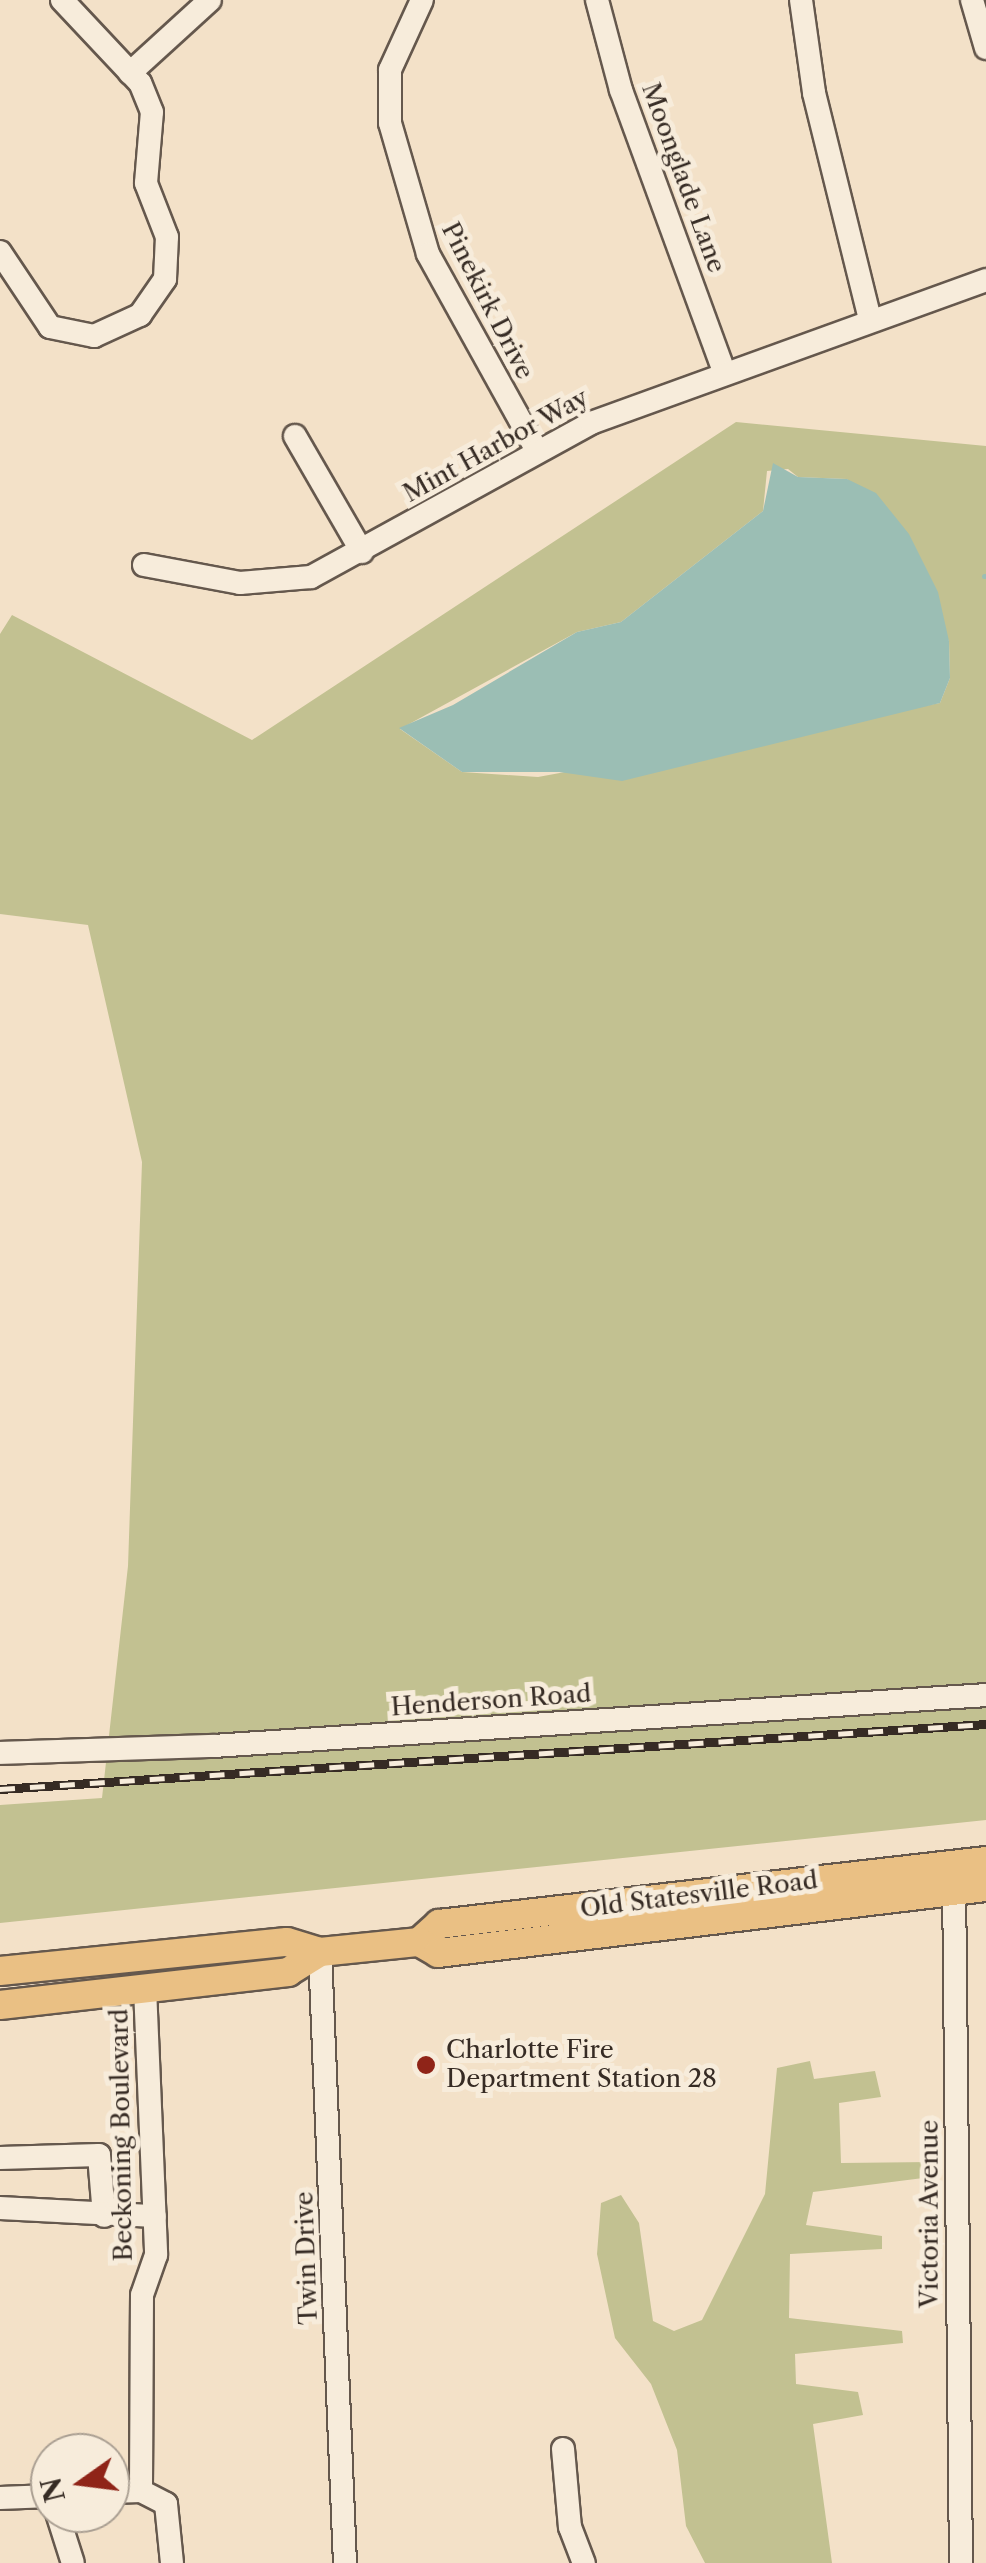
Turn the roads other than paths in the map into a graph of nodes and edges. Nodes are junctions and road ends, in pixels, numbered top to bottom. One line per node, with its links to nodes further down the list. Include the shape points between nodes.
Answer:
1 (62, 0): 8 (street)
2 (210, 0): 8 (street)
3 (422, 0): 14 (street, Pinekirk Drive, via 390,70 390,123 428,254)
4 (596, 0): 12 (street, Moonglade Lane, via 627,108)
5 (801, 0): 11 (street, via 814,93)
6 (972, 0): 7 (street)
7 (986, 48)
8 (130, 73): 9 (street, via 152,112 146,183 167,237 166,278 140,314 94,336 50,327)
9 (0, 252)
10 (986, 280): 11 (street, Mint Harbor Way)
11 (870, 319): 12 (street, Mint Harbor Way)
12 (724, 372): 14 (street, Mint Harbor Way)
13 (295, 436): 15 (street)
14 (537, 451): 15 (street, Mint Harbor Way)
15 (362, 552): 16 (street, Mint Harbor Way, via 311,577 276,584)
16 (144, 565)
17 (986, 1695): 18 (street, Henderson Road, via 213,1746)
18 (0, 1753)
19 (986, 1861): 20 (main road, Old Statesville Road)
20 (954, 1878): 21 (main road, Old Statesville Road); 22 (main road, Old Statesville Road, via 438,1953 419,1942); 40 (street, Victoria Avenue)
21 (986, 1887)
22 (320, 1952): 23 (main road, Old Statesville Road, via 287,1942); 24 (main road, Old Statesville Road, via 288,1972); 38 (street, Twin Drive)
23 (0, 1970)
24 (145, 1988): 25 (main road, Old Statesville Road); 29 (street, Beckoning Boulevard)
25 (0, 2005)
26 (0, 2158): 28 (street, via 99,2155)
27 (0, 2208): 28 (street)
28 (104, 2216): 29 (street)
29 (155, 2216): 32 (street, Beckoning Boulevard, via 156,2255 142,2295)
30 (563, 2449): 39 (street, via 570,2527)
31 (130, 2491): 32 (street)
32 (141, 2491): 37 (street, via 166,2504)
33 (30, 2497): 34 (street)
34 (0, 2498)
35 (63, 2533): 36 (street)
36 (73, 2563)
37 (172, 2563)
38 (345, 2563)
39 (584, 2563)
40 (961, 2563)

